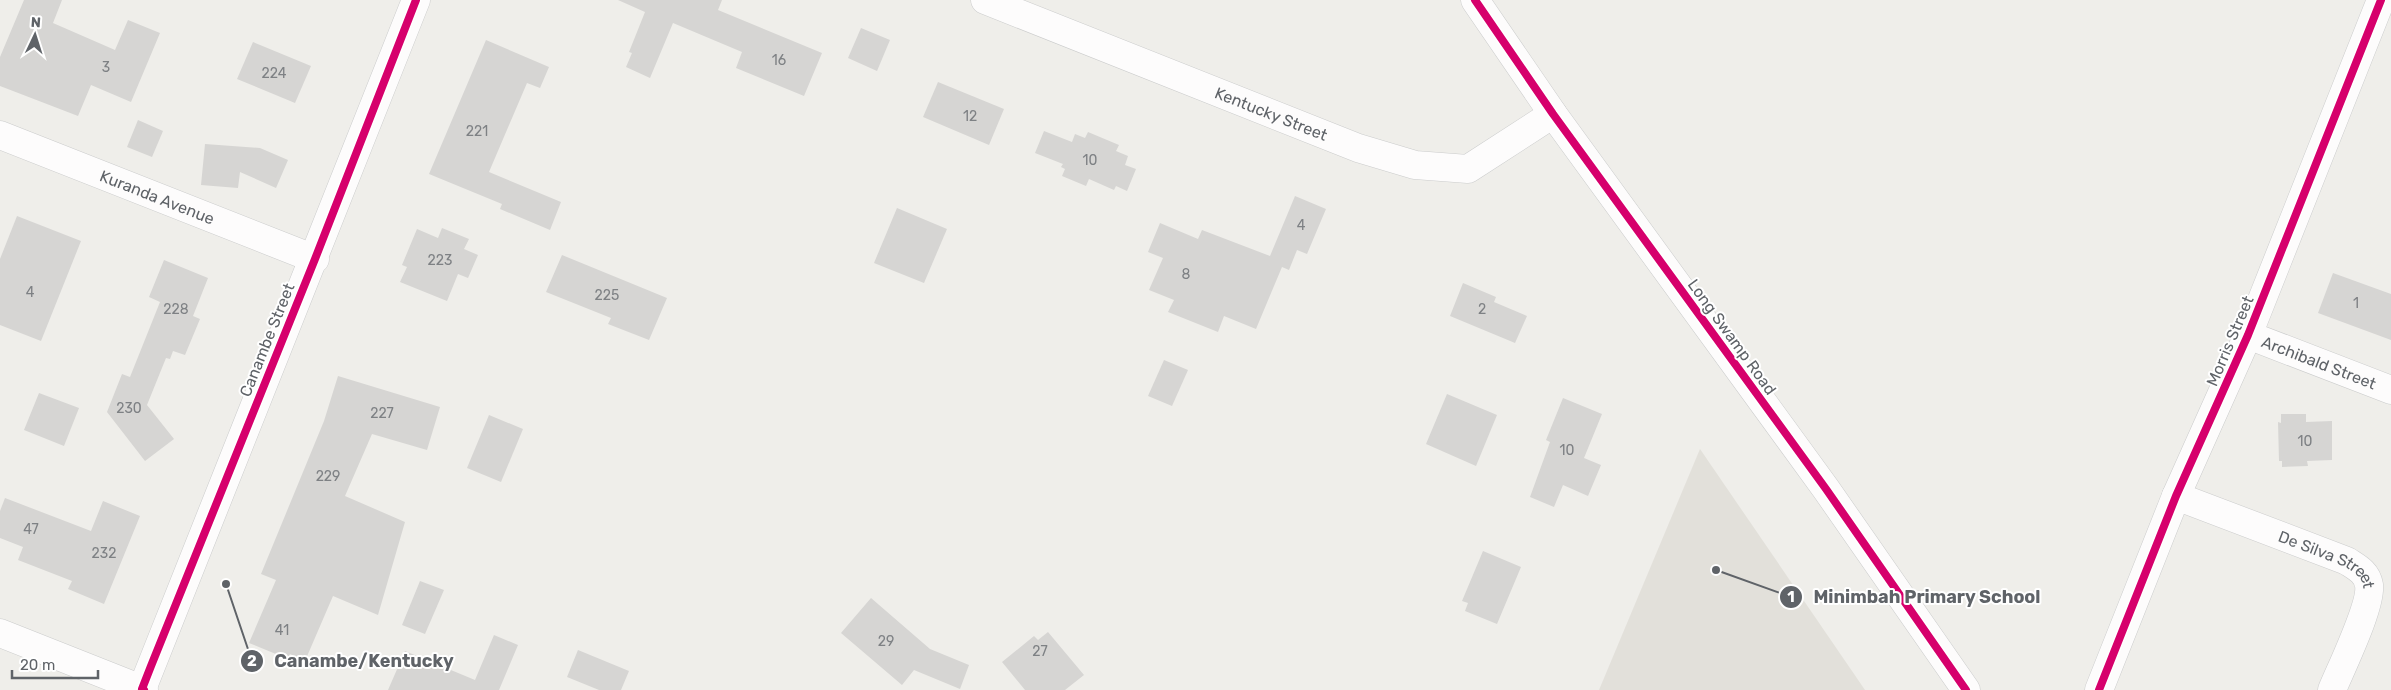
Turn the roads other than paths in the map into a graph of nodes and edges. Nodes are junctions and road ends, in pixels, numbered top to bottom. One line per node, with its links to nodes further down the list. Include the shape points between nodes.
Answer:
1 (416, 0): 7 (street, Canambe Street)
2 (985, 0): 5 (street, Kentucky Street, via 1358,148 1415,165 1468,169)
3 (1475, 0): 5 (street, Long Swamp Road)
4 (2381, 0): 8 (street, Morris Street)
5 (1553, 114): 13 (street, Long Swamp Road, via 1820,481)
6 (0, 135): 7 (street, Kuranda Avenue)
7 (315, 259): 12 (street, Canambe Street)
8 (2248, 335): 9 (street, Archibald Street); 10 (street, Morris Street)
9 (2391, 390)
10 (2176, 496): 14 (street, Morris Street); 15 (street, De Silva Street, via 2346,561 2363,572 2369,585 2368,602)
11 (0, 633): 12 (street)
12 (143, 690)
13 (1966, 690)
14 (2099, 690)
15 (2332, 690)

